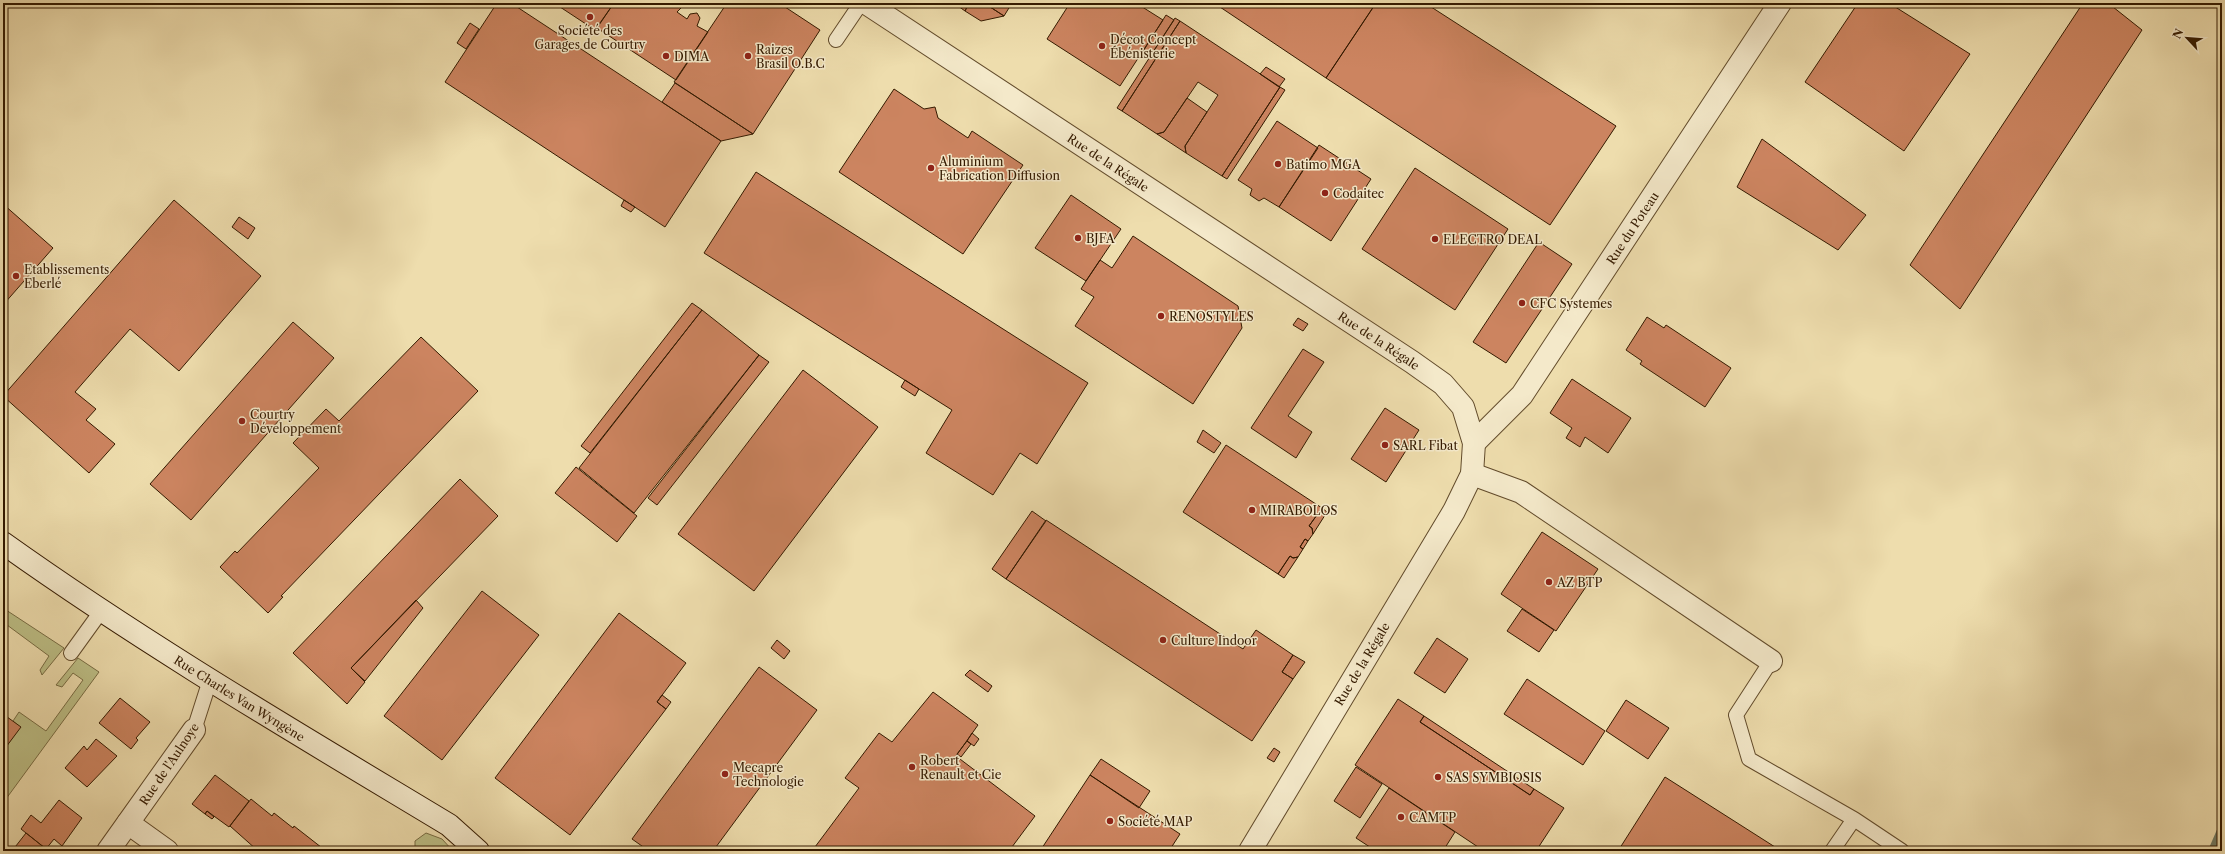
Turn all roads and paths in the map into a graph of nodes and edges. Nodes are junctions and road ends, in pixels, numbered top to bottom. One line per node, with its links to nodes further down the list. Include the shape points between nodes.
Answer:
1 (861, 3): 4 (lane)
2 (866, 3): 5 (street, Rue de la Régale, via 1443,384 1463,407)
3 (1780, 3): 5 (street, Rue du Poteau, via 1522,395)
4 (836, 40)
5 (1474, 443): 6 (street, Rue de la Régale)
6 (1472, 474): 10 (street, via 1521,492); 18 (street, Rue de la Régale, via 1454,511)
7 (3, 543): 8 (street, Rue Charles Van Wyngène)
8 (102, 610): 9 (lane); 11 (street, Rue Charles Van Wyngène)
9 (71, 653)
10 (1771, 662): 13 (lane, via 1736,716 1749,759)
11 (210, 680): 12 (lane, Rue de l'Aulnoye); 17 (street, Rue Charles Van Wyngène, via 449,825)
12 (194, 730): 14 (street, Rue de l'Aulnoye)
13 (1854, 819): 19 (lane); 20 (lane)
14 (128, 823): 15 (street, Rue de l'Aulnoye); 16 (street)
15 (108, 851)
16 (167, 851)
17 (478, 851)
18 (1250, 851)
19 (1832, 851)
20 (1902, 851)

